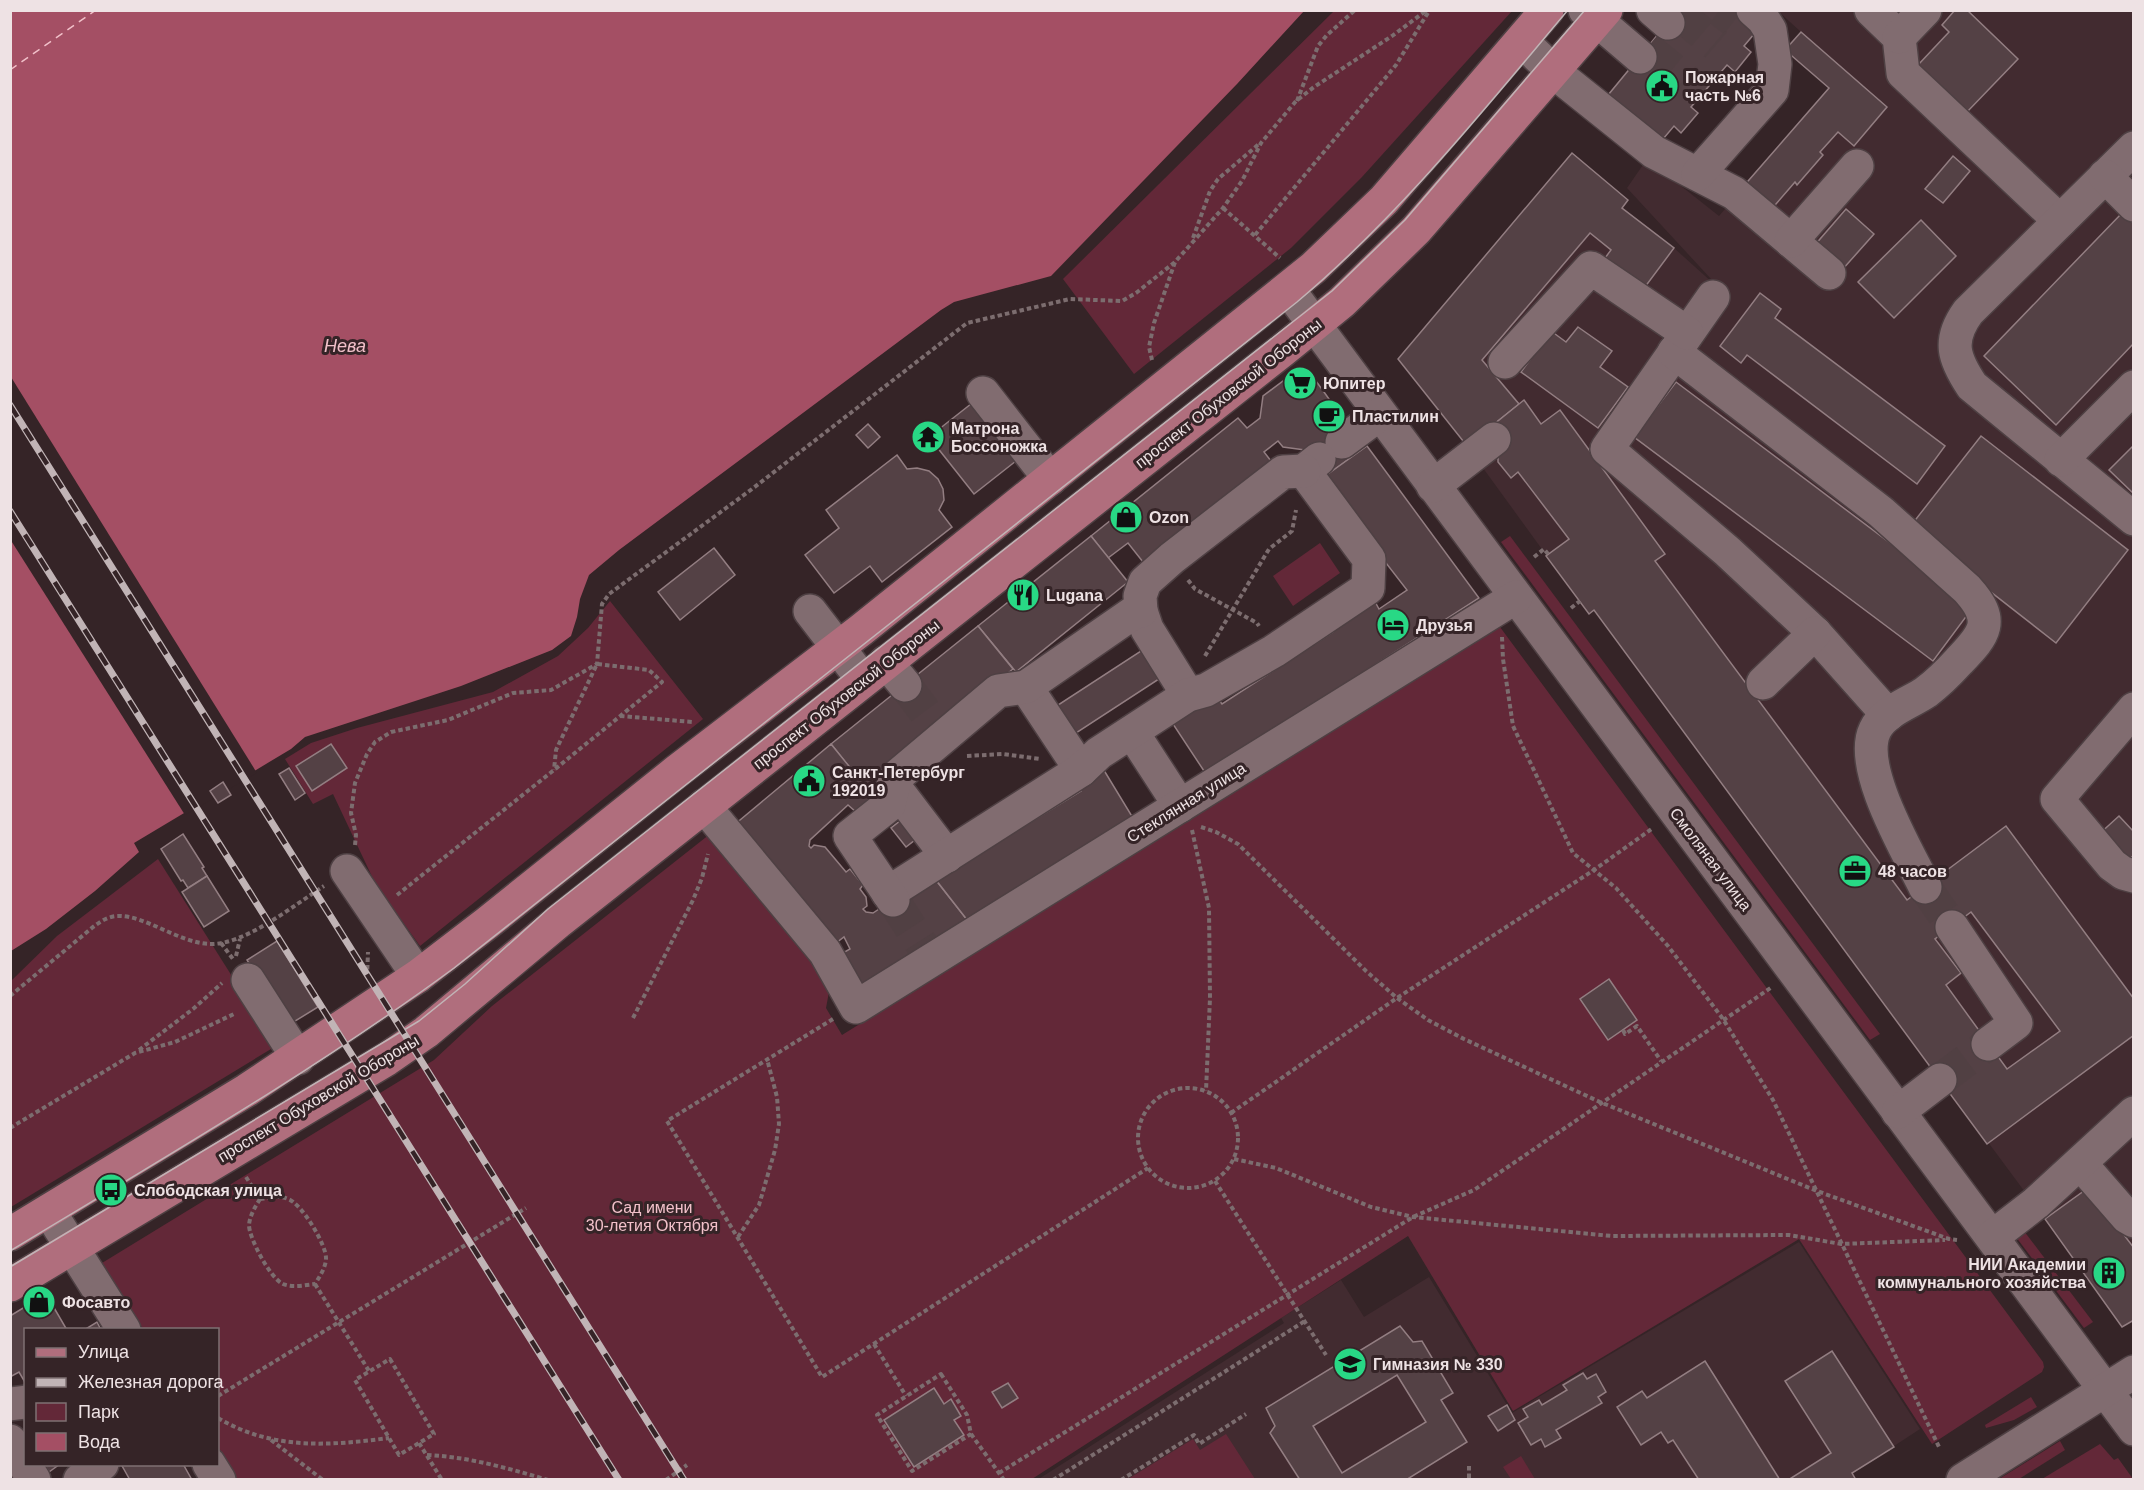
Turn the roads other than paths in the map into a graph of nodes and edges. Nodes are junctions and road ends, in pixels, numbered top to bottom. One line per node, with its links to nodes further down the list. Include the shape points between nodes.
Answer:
1 (1547, 10): 7 (main road)
2 (1753, 10): 12 (street, via 1770,30 1775,64 1772,90)
3 (1871, 10): 6 (street)
4 (1925, 10): 6 (street)
5 (1599, 13): 8 (street); 9 (main road, проспект Обуховской Обороны)
6 (1899, 37): 15 (street, via 1903,73)
7 (1522, 41): 9 (street); 18 (main road, via 1384,200 1313,268)
8 (1643, 52)
9 (1554, 72): 12 (street, via 1654,152); 20 (main road, проспект Обуховской Обороны, via 1416,230)
10 (2133, 148): 13 (street)
11 (1857, 166): 16 (street)
12 (1698, 174): 16 (street, via 1734,193)
13 (2105, 176): 14 (street); 15 (street)
14 (2133, 205)
15 (2060, 221): 28 (street, via 1968,312 1958,326 1955,345 1959,366 1972,386)
16 (1791, 241): 17 (street)
17 (1829, 273)
18 (1288, 277): 20 (street, Смоляная улица); 29 (main road)
19 (1713, 297): 21 (street)
20 (1314, 325): 25 (street, Смоляная улица); 37 (main road, проспект Обуховской Обороны)
21 (1681, 343): 22 (street, via 1591,268); 35 (street, via 1607,449 1727,551); 42 (street, via 1881,512 1977,600 1983,612 1980,640 1942,679)
22 (1505, 362)
23 (2133, 387): 28 (street)
24 (983, 393): 29 (street)
25 (1380, 414): 27 (street); 30 (street, Смоляная улица)
26 (1494, 439): 30 (street)
27 (1322, 457): 34 (street, via 1283,472 1172,558 1145,582 1140,596); 40 (street, via 1369,559 1368,588 1274,651 1206,690)
28 (2061, 460): 31 (street)
29 (1050, 479): 36 (main road)
30 (1433, 486): 32 (street, Смоляная улица)
31 (2133, 519)
32 (1516, 597): 47 (street, Стеклянная улица); 58 (street, Смоляная улица)
33 (810, 611): 36 (street)
34 (1141, 611): 39 (street); 40 (street, via 1147,628)
35 (1815, 633): 38 (street); 42 (street)
36 (838, 648): 37 (street); 53 (main road)
37 (885, 676): 46 (main road, проспект Обуховской Обороны)
38 (1763, 683)
39 (1026, 687): 44 (street); 45 (street, via 998,691 941,733 896,777)
40 (1188, 695): 43 (street)
41 (2133, 709): 50 (street, via 2057,799 2112,865)
42 (1888, 715): 51 (street, via 1875,730 1872,751 1878,791)
43 (1132, 732): 44 (street); 47 (street)
44 (1081, 770): 48 (street)
45 (893, 785): 48 (street); 48 (street, via 889,806 850,836 890,896)
46 (704, 806): 47 (street, Стеклянная улица, via 825,952 856,1007 928,954); 65 (main road, проспект Обуховской Обороны, via 426,1032)
47 (1180, 806)
48 (947, 856)
49 (347, 872): 53 (street)
50 (2133, 876)
51 (1924, 887)
52 (1952, 927): 55 (street, via 2016,1023)
53 (418, 976): 56 (main road)
54 (243, 981): 56 (street)
55 (1988, 1044)
56 (298, 1058): 61 (main road)
57 (1940, 1080): 58 (street)
58 (1898, 1112): 64 (street, Смоляная улица)
59 (2133, 1113): 60 (street)
60 (2080, 1163): 62 (street); 64 (street, via 2036,1203)
61 (49, 1211): 63 (main road); 65 (street)
62 (2133, 1221)
63 (10, 1234)
64 (1976, 1238): 69 (street, Смоляная улица)
65 (72, 1248): 66 (main road, проспект Обуховской Обороны); 67 (street)
66 (10, 1285)
67 (123, 1328)
68 (2133, 1372): 69 (street)
69 (2105, 1390): 70 (street, Смоляная улица); 81 (street)
70 (2133, 1429)
71 (10, 1441): 72 (street)
72 (24, 1463)
73 (26, 1466): 77 (street)
74 (101, 1466): 78 (street)
75 (106, 1466): 79 (street)
76 (210, 1466): 80 (street)
77 (34, 1479)
78 (80, 1479)
79 (116, 1479)
80 (219, 1479)
81 (1963, 1479)

